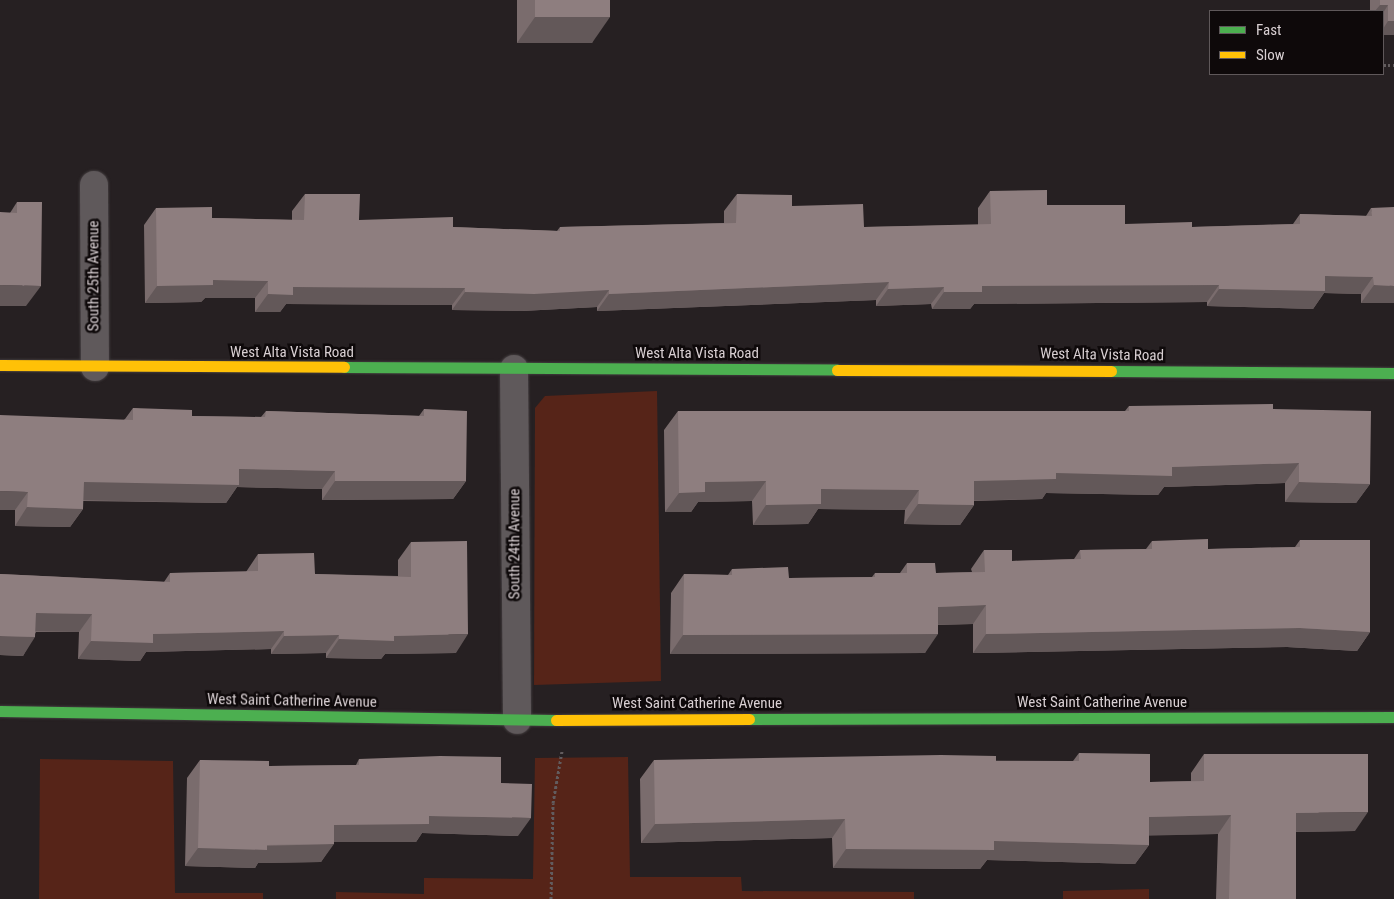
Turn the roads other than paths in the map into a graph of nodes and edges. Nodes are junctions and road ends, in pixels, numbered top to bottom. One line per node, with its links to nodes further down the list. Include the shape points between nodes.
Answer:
1 (94, 185): 3 (street, South 25th Avenue)
2 (0, 365): 3 (street, West Alta Vista Road)
3 (94, 366): 4 (street, West Alta Vista Road)
4 (514, 369): 5 (street, West Alta Vista Road); 8 (street, South 24th Avenue)
5 (1394, 373)
6 (0, 711): 8 (street, West Saint Catherine Avenue)
7 (1394, 717): 8 (street, West Saint Catherine Avenue)
8 (517, 720)

